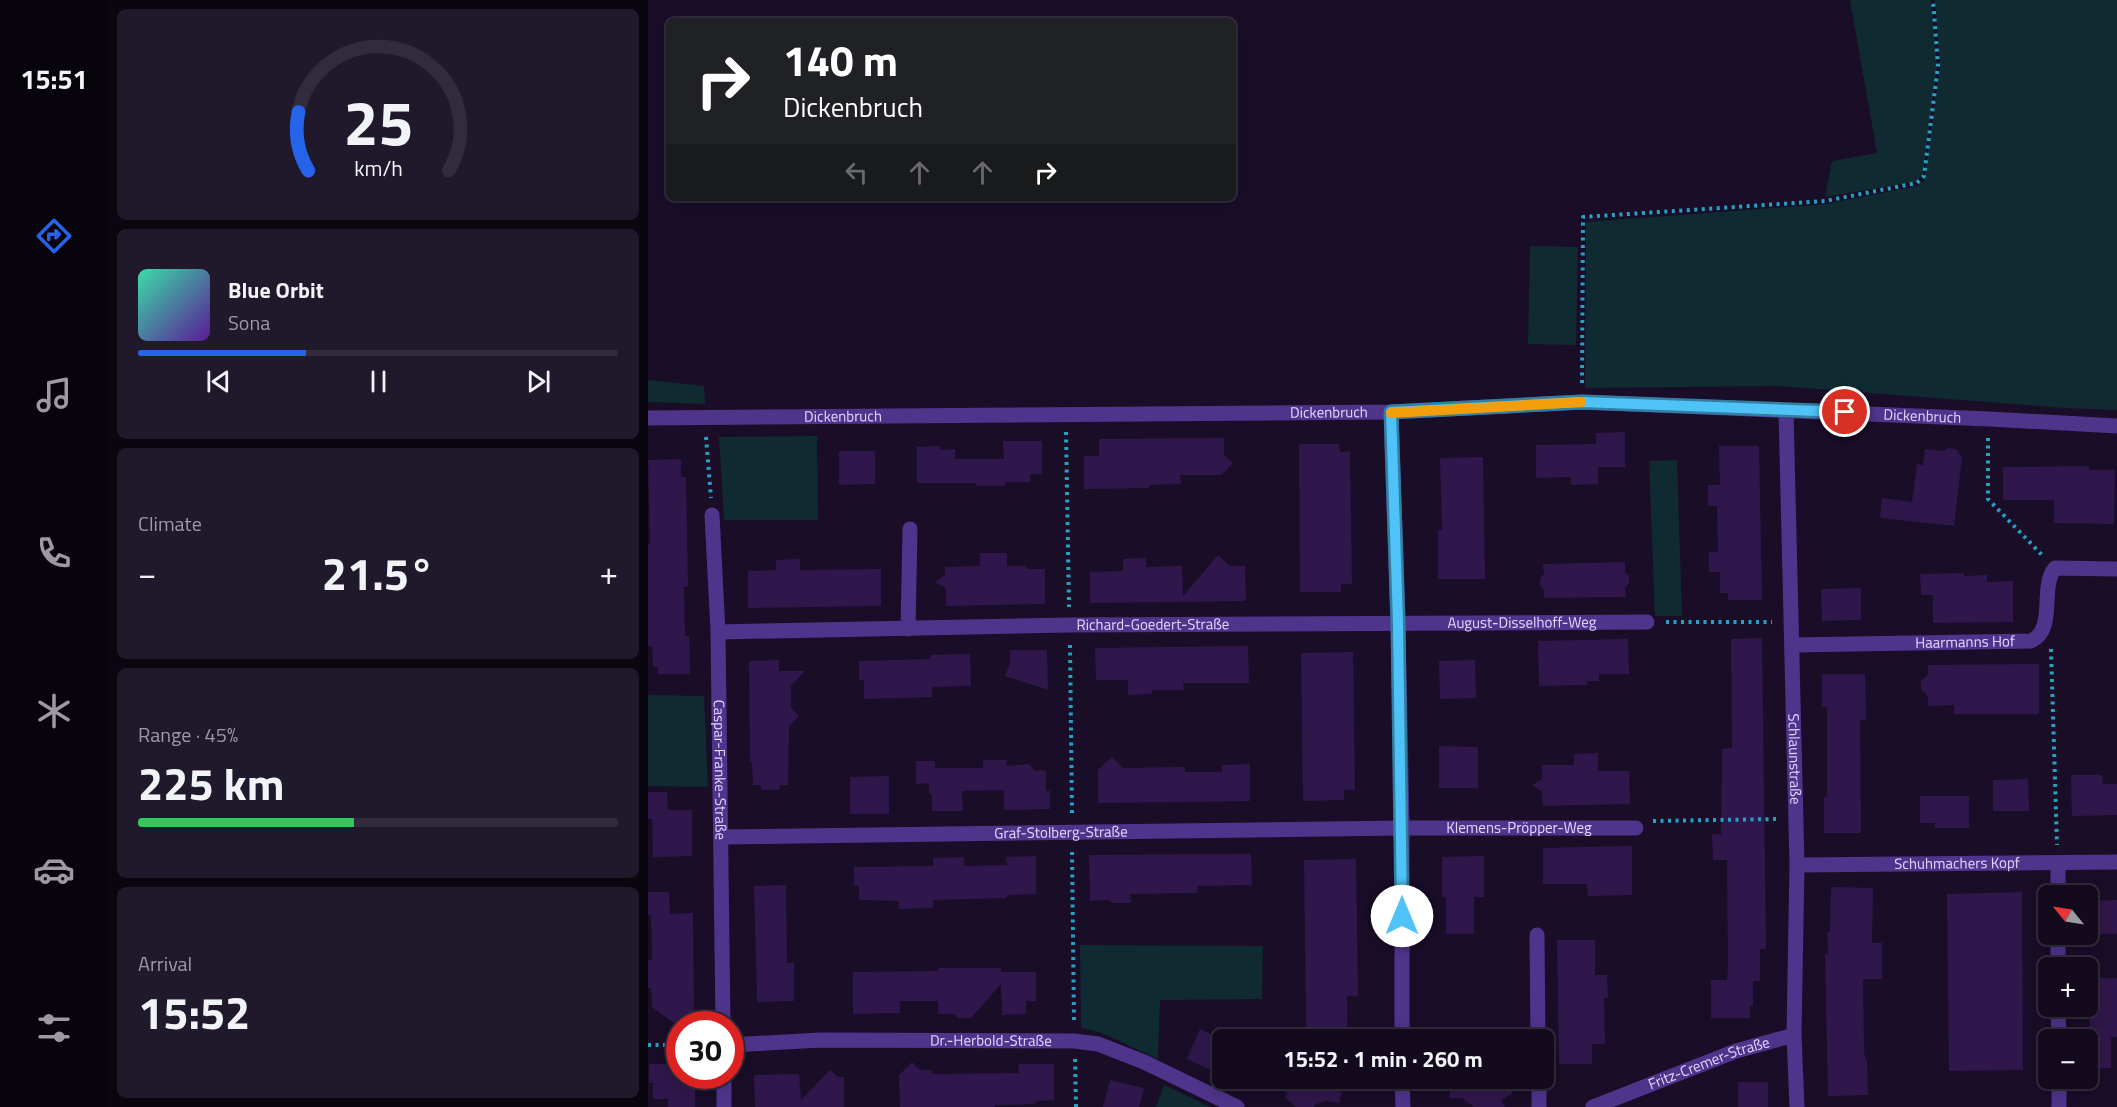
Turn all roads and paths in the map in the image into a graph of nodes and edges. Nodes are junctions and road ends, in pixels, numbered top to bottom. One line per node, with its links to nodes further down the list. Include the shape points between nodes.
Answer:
1 (1933, 0): 2 (path, via 1938,66 1924,176 1917,183 1825,201 1583,218)
2 (1582, 402): 3 (street, Dickenbruch); 4 (street, Dickenbruch)
3 (1786, 411): 8 (street, Dickenbruch); 16 (street, Schlaunstraße)
4 (1391, 412): 5 (street, Dickenbruch); 14 (street)
5 (1065, 416): 7 (street, Dickenbruch); 17 (path)
6 (648, 418): 7 (street, Dickenbruch)
7 (705, 418): 10 (path)
8 (1989, 419): 9 (street, Dickenbruch); 12 (path, via 1988,499)
9 (2117, 426)
10 (712, 515): 19 (street, Caspar-Franke-Straße)
11 (910, 529): 18 (street)
12 (2055, 568): 13 (street); 20 (street)
13 (2117, 569)
14 (1398, 622): 15 (street, August-Disselhoff-Weg); 17 (street, Richard-Goedert-Straße); 23 (street)
15 (1647, 622): 16 (path)
16 (1792, 622): 21 (street, Schlaunstraße)
17 (1070, 625): 18 (street, Richard-Goedert-Straße); 25 (path)
18 (908, 629): 19 (street, Richard-Goedert-Straße)
19 (718, 632): 26 (street, Caspar-Franke-Straße)
20 (2040, 636): 21 (street, Haarmanns Hof, via 2031,641); 28 (path, via 2052,650)
21 (1794, 645): 22 (street, Schlaunstraße)
22 (1796, 818): 24 (path, via 1652,821); 29 (street, Schlaunstraße)
23 (1402, 828): 24 (street, Klemens-Pröpper-Weg); 25 (street, Graf-Stolberg-Straße); 33 (street)
24 (1636, 828)
25 (1072, 834): 26 (street, Graf-Stolberg-Straße); 36 (path)
26 (721, 837): 32 (street, Caspar-Franke-Straße)
27 (2117, 862): 28 (street, Schuhmachers Kopf)
28 (2058, 864): 29 (street, Schuhmachers Kopf); 30 (street)
29 (1797, 865): 35 (street, Schlaunstraße)
30 (2058, 885)
31 (1537, 935): 34 (street)
32 (723, 1011)
33 (1402, 1029)
34 (1538, 1029)
35 (1794, 1035): 49 (street, Fritz-Cremer-Straße, via 1736,1051); 50 (street, Schlaunstraße)
36 (1074, 1041): 37 (street, Dr.-Herbold-Straße, via 821,1040); 45 (path); 46 (street, Dr.-Herbold-Straße, via 1098,1044)
37 (744, 1044)
38 (648, 1045): 39 (path)
39 (666, 1045)
40 (724, 1089): 44 (street)
41 (1402, 1089): 47 (street)
42 (1539, 1089): 48 (street)
43 (2059, 1089): 51 (street)
44 (724, 1107)
45 (1076, 1107)
46 (1238, 1107)
47 (1403, 1107)
48 (1539, 1107)
49 (1593, 1107)
50 (1797, 1107)
51 (2059, 1107)

